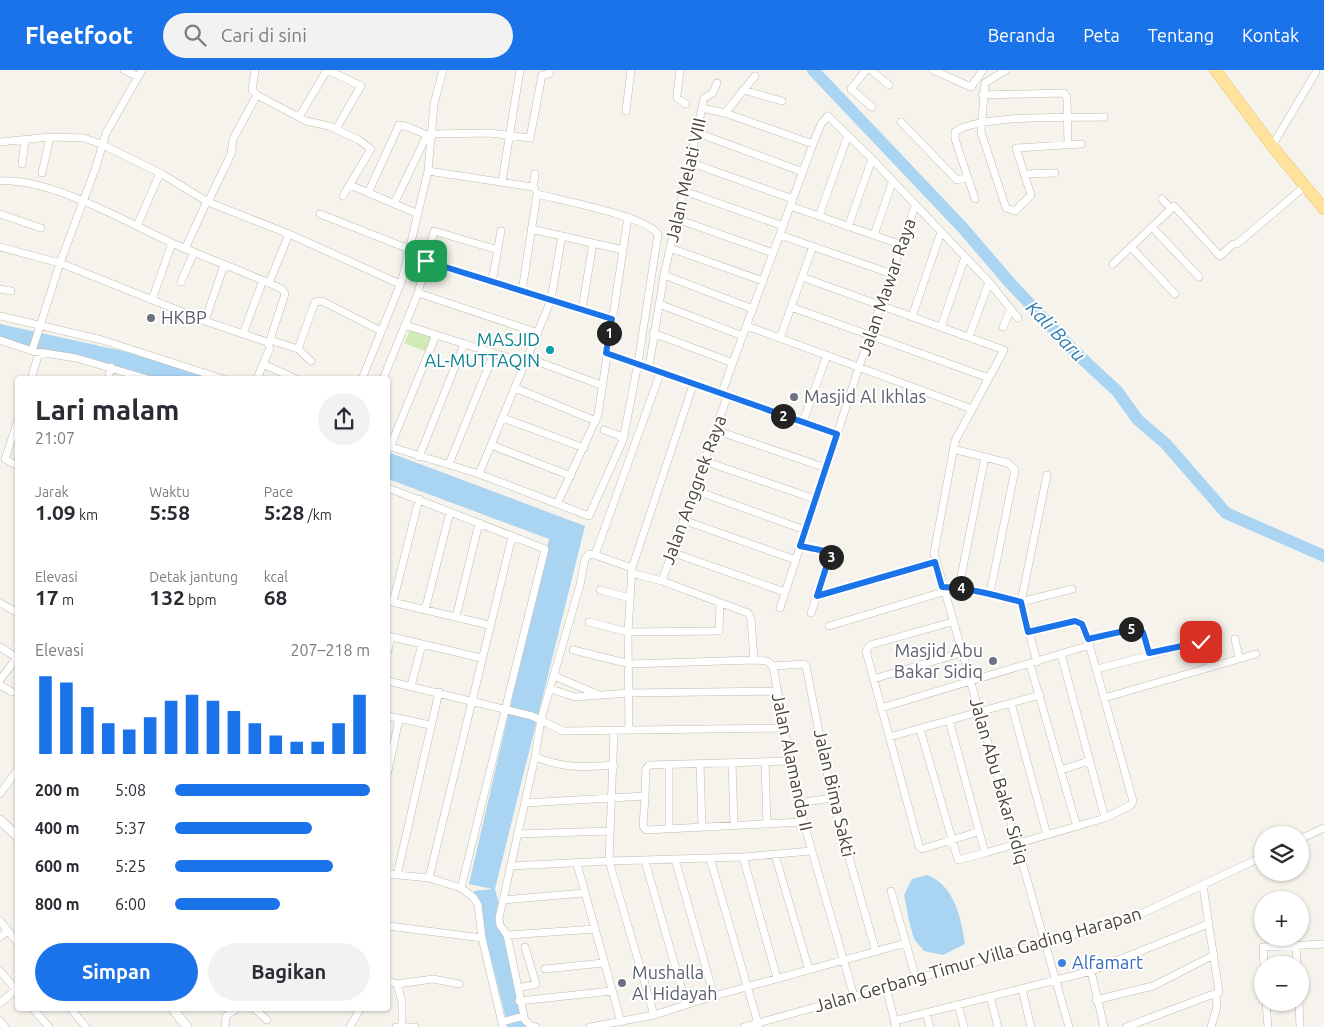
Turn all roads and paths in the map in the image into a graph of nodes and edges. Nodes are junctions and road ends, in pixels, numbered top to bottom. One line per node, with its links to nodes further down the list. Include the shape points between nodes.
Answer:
1 (124, 70): 16 (street)
2 (255, 70): 21 (street, via 252,90)
3 (328, 70): 30 (street); 34 (street, via 361,86)
4 (442, 70): 36 (street)
5 (520, 70): 37 (street)
6 (550, 70): 37 (street, via 549,74 542,74 530,138)
7 (631, 70): 27 (street)
8 (680, 70): 24 (street, via 677,98)
9 (866, 70): 25 (street, via 851,89)
10 (871, 70): 19 (street)
11 (933, 70): 12 (street, via 970,86)
12 (983, 70)
13 (1004, 70): 22 (street, via 984,83)
14 (1215, 70): 46 (main road)
15 (1316, 72): 46 (street)
16 (140, 73): 42 (street)
17 (755, 76): 20 (street)
18 (717, 83): 26 (street, via 713,93 704,98)
19 (888, 85)
20 (743, 90): 23 (street); 28 (street)
21 (257, 95): 30 (street); 70 (street, via 233,139 231,154)
22 (982, 95): 31 (street, via 1064,92); 33 (street)
23 (782, 101)
24 (686, 104)
25 (872, 107)
26 (702, 108): 28 (street, Jalan Melati VIII); 35 (street, Jalan Melati VIII)
27 (626, 111)
28 (725, 112): 43 (street, Jalan Melati VIII)
29 (1104, 116): 31 (street)
30 (299, 117): 34 (street)
31 (1067, 118): 33 (street); 45 (street)
32 (901, 122): 57 (street, via 958,180)
33 (982, 122): 56 (street, via 981,132 1006,208 1010,211 1015,211 1031,195); 57 (street, via 955,132)
34 (336, 129): 61 (street, via 371,149)
35 (695, 132): 48 (street, Jalan Melati VIII); 51 (street)
36 (431, 135): 37 (street); 50 (street); 65 (street, via 399,125); 72 (street)
37 (510, 135): 59 (street)
38 (848, 135): 43 (street, Jalan Anggrek Raya, via 828,116); 47 (street); 79 (street)
39 (50, 137): 40 (street); 42 (street, via 84,138); 53 (street)
40 (24, 140): 41 (street); 49 (street)
41 (0, 142)
42 (102, 144): 54 (street); 69 (street)
43 (812, 144): 51 (street, Jalan Anggrek Raya)
44 (1081, 144): 45 (street)
45 (1068, 145): 56 (street, via 1016,148)
46 (1272, 146): 62 (main road)
47 (872, 159): 60 (street); 84 (street)
48 (689, 162): 63 (street, Jalan Melati VIII); 71 (street)
49 (22, 164)
50 (428, 171): 59 (street); 76 (street)
51 (803, 172): 71 (street, Jalan Anggrek Raya)
52 (1055, 172): 56 (street)
53 (42, 173)
54 (160, 173): 70 (street); 82 (street)
55 (535, 174): 64 (street)
56 (1024, 174)
57 (968, 177): 67 (street)
58 (0, 180): 69 (street, via 37,186)
59 (502, 182): 64 (street)
60 (892, 183): 74 (street); 92 (street)
61 (350, 185): 65 (street); 66 (street)
62 (1305, 186): 73 (main road); 75 (street, via 1220,256 1174,206)
63 (684, 190): 81 (street, Jalan Melati VIII); 83 (street)
64 (535, 191): 80 (street); 87 (street)
65 (368, 193): 72 (street)
66 (343, 196)
67 (975, 199)
68 (1162, 199): 75 (street)
69 (82, 201): 82 (street); 109 (street)
70 (207, 201): 90 (street); 100 (street)
71 (792, 202): 79 (street); 83 (street, Jalan Anggrek Raya)
72 (394, 204): 76 (street)
73 (1323, 205)
74 (915, 207): 89 (street); 96 (street, Jalan Mawar Raya)
75 (1171, 209): 85 (street)
76 (416, 213): 102 (street)
77 (0, 214): 86 (street)
78 (320, 214): 102 (street)
79 (819, 216): 84 (street)
80 (628, 217): 104 (street); 164 (street, via 658,234)
81 (677, 219): 101 (street, Jalan Melati VIII); 106 (street)
82 (137, 226): 94 (street)
83 (783, 226): 91 (street, Jalan Anggrek Raya)
84 (848, 227): 92 (street)
85 (1152, 227): 99 (street); 115 (street)
86 (41, 228)
87 (531, 229): 93 (street); 124 (street)
88 (501, 231): 103 (street)
89 (942, 232): 107 (street); 136 (street)
90 (289, 234): 118 (street); 121 (street)
91 (780, 235): 97 (street); 106 (street, Jalan Anggrek Raya)
92 (874, 235): 96 (street)
93 (562, 236): 95 (street); 128 (street)
94 (172, 243): 100 (street); 127 (street)
95 (593, 244): 104 (street); 134 (street)
96 (902, 245): 112 (street, Jalan Mawar Raya)
97 (813, 246): 112 (street); 114 (street)
98 (0, 247): 109 (street)
99 (1131, 247): 110 (street); 126 (street)
100 (185, 248): 105 (street)
101 (670, 248): 113 (street, Jalan Melati VIII); 116 (street)
102 (409, 249): 121 (street)
103 (498, 250): 108 (street, via 435,230); 119 (street)
104 (623, 250): 138 (street)
105 (194, 252): 111 (street); 117 (street)
106 (773, 254): 116 (street, Jalan Anggrek Raya)
107 (965, 257): 120 (street); 143 (street)
108 (426, 261): 119 (street); 125 (street)
109 (60, 263): 127 (street); 140 (street)
110 (1113, 264)
111 (224, 265): 118 (street); 139 (street)
112 (892, 274): 130 (street, Jalan Mawar Raya)
113 (664, 275): 129 (street, Jalan Melati VIII); 132 (street)
114 (802, 277): 130 (street); 131 (street)
115 (1199, 277)
116 (763, 281): 132 (street, Jalan Anggrek Raya)
117 (181, 282)
118 (266, 282): 148 (street); 155 (street, via 282,288 285,294)
119 (492, 282): 124 (street)
120 (989, 282): 133 (street); 152 (street)
121 (400, 284): 145 (street)
122 (0, 288): 123 (street)
123 (11, 291)
124 (522, 291): 128 (street)
125 (418, 293): 141 (street); 146 (street)
126 (1175, 294)
127 (152, 300): 139 (street)
128 (551, 300): 134 (street); 146 (street)
129 (659, 304): 147 (street, Jalan Melati VIII); 150 (street)
130 (880, 305): 136 (street); 151 (street, Jalan Mawar Raya)
131 (791, 307): 151 (street); 153 (street)
132 (753, 309): 142 (street, Jalan Anggrek Raya)
133 (1011, 309): 137 (street); 144 (street)
134 (582, 310): 138 (street)
135 (0, 316): 140 (street)
136 (912, 317): 143 (street)
137 (1018, 318)
138 (612, 319): 160 (street)
139 (205, 321): 148 (street)
140 (39, 324): 157 (street); 174 (street)
141 (405, 325): 149 (street); 178 (street)
142 (747, 326): 150 (street, Jalan Anggrek Raya); 153 (street)
143 (941, 327): 152 (street)
144 (1003, 327)
145 (381, 331): 158 (street, via 318,301 312,306); 177 (street)
146 (538, 333): 163 (street)
147 (653, 333): 165 (street); 168 (street, Jalan Melati VIII)
148 (244, 334): 155 (street)
149 (436, 335): 156 (street); 193 (street)
150 (743, 336): 165 (street, Jalan Anggrek Raya)
151 (870, 336): 169 (street, Jalan Mawar Raya); 179 (street)
152 (969, 337): 179 (street, Jalan Abu Bakar Sidiq, via 1003,349)
153 (780, 338): 161 (street)
154 (0, 340): 157 (street)
155 (269, 341): 158 (street); 166 (street, via 270,348)
156 (464, 344): 159 (street); 198 (street)
157 (35, 346): 167 (street); 171 (street)
158 (298, 348): 162 (street)
159 (494, 353): 163 (street); 202 (street)
160 (606, 353): 164 (street); 181 (street)
161 (828, 356): 169 (street); 187 (street)
162 (311, 361)
163 (526, 361): 181 (street); 182 (street)
164 (638, 363): 168 (street); 192 (street)
165 (733, 363): 183 (street, Jalan Anggrek Raya)
166 (263, 364): 175 (street); 176 (street)
167 (111, 367): 172 (street); 173 (street)
168 (649, 367): 170 (street)
169 (858, 367): 184 (street); 191 (street, Jalan Mawar Raya)
170 (661, 371): 180 (street); 220 (street)
171 (31, 376)
172 (109, 376)
173 (139, 376)
174 (214, 376)
175 (258, 376)
176 (289, 376)
177 (363, 376)
178 (384, 376)
179 (989, 378): 184 (street, Jalan Abu Bakar Sidiq)
180 (694, 384): 183 (street); 223 (street)
181 (601, 385): 186 (street)
182 (515, 388): 185 (street); 186 (street)
183 (724, 396): 187 (street); 190 (street, Jalan Anggrek Raya)
184 (972, 409): 197 (street, Jalan Abu Bakar Sidiq)
185 (503, 418): 194 (street); 196 (street)
186 (596, 421): 196 (street)
187 (803, 422): 191 (street)
188 (15, 428): 200 (street)
189 (604, 430): 192 (street)
190 (716, 430): 201 (street, Jalan Anggrek Raya); 204 (street)
191 (837, 434): 204 (street, Jalan Mawar Raya)
192 (623, 440): 212 (street, via 589,516)
193 (390, 444)
194 (491, 445): 205 (street); 207 (street)
195 (390, 446): 198 (street)
196 (584, 448): 207 (street)
197 (953, 449): 199 (street); 222 (street, Jalan Abu Bakar Sidiq)
198 (419, 457): 202 (street)
199 (985, 457): 225 (street); 230 (street, via 1011,465 1015,470)
200 (3, 459): 203 (street)
201 (704, 461): 209 (street, Jalan Anggrek Raya); 211 (street)
202 (449, 464): 205 (street)
203 (15, 465)
204 (826, 468): 211 (street, Jalan Mawar Raya)
205 (479, 474): 212 (street)
206 (1047, 475): 234 (street)
207 (571, 476): 212 (street)
208 (390, 489): 210 (street)
209 (694, 490): 214 (street, Jalan Anggrek Raya); 216 (street)
210 (419, 499): 213 (street); 233 (street)
211 (815, 499): 216 (street, Jalan Mawar Raya)
212 (557, 504)
213 (450, 512): 215 (street); 238 (street)
214 (683, 520): 219 (street, Jalan Anggrek Raya); 221 (street)
215 (479, 523): 217 (street); 241 (street)
216 (806, 530): 218 (street, Jalan Mawar Raya)
217 (512, 537): 244 (street); 286 (street, via 544,549)
218 (800, 546): 221 (street, Jalan Mawar Raya); 231 (street, via 830,555)
219 (671, 552): 224 (street, Jalan Anggrek Raya); 229 (street)
220 (595, 555): 223 (street, Jalan Anggrek Raya); 268 (street, via 589,554 585,559)
221 (796, 560): 229 (street, Jalan Mawar Raya)
222 (935, 562): 226 (street, Jalan Abu Bakar Sidiq); 231 (street)
223 (632, 570): 224 (street, Jalan Anggrek Raya); 232 (street)
224 (662, 581): 236 (street)
225 (959, 587): 226 (street); 230 (street)
226 (943, 589): 243 (street, Jalan Abu Bakar Sidiq); 245 (street)
227 (1072, 589): 234 (street)
228 (600, 590): 232 (street)
229 (785, 592): 237 (street, Jalan Mawar Raya)
230 (990, 593): 234 (street)
231 (817, 596): 240 (street)
232 (630, 598): 246 (street)
233 (390, 601): 238 (street)
234 (1021, 602): 247 (street)
235 (0, 603): 239 (street)
236 (720, 604): 246 (street, via 719,631); 262 (street, via 750,616)
237 (780, 608)
238 (425, 610): 241 (street)
239 (15, 611)
240 (811, 614)
241 (456, 618): 244 (street)
242 (589, 622): 246 (street)
243 (952, 622): 254 (street, Jalan Abu Bakar Sidiq); 269 (street, via 868,646 866,652)
244 (488, 626): 259 (street)
245 (829, 626)
246 (628, 632): 264 (street)
247 (1028, 632): 250 (street, via 1078,621); 263 (street)
248 (390, 636): 251 (street)
249 (1235, 639): 260 (street)
250 (1089, 642): 255 (street, via 1139,628); 256 (street); 267 (street)
251 (422, 644): 259 (street); 274 (street)
252 (0, 647): 258 (street)
253 (573, 650): 264 (street)
254 (961, 653): 269 (street); 272 (street, Jalan Abu Bakar Sidiq)
255 (1149, 653): 266 (street, via 1201,642); 267 (street)
256 (1061, 654): 263 (street); 300 (street)
257 (1256, 654): 260 (street)
258 (15, 656)
259 (481, 658): 283 (street)
260 (1239, 658): 266 (street)
261 (15, 660): 270 (street)
262 (754, 660): 264 (street); 265 (street, via 767,661)
263 (1034, 663): 272 (street); 281 (street)
264 (630, 664): 279 (street)
265 (773, 666): 276 (street, Jalan Alamanda II); 312 (street, Jalan Bima Sakti, via 806,666)
266 (1211, 667): 282 (street)
267 (1097, 669): 282 (street)
268 (554, 676): 275 (street); 280 (street)
269 (873, 679): 285 (street)
270 (0, 680)
271 (390, 681): 274 (street)
272 (971, 682): 285 (street); 287 (street, Jalan Abu Bakar Sidiq)
273 (0, 685): 277 (street)
274 (411, 686): 278 (street)
275 (551, 688): 280 (street, via 575,697); 290 (street)
276 (777, 691): 279 (street); 293 (street, Jalan Alamanda II)
277 (12, 692)
278 (439, 692): 283 (street); 292 (street)
279 (629, 693): 280 (street); 295 (street)
280 (600, 695)
281 (1040, 695): 284 (street); 307 (street)
282 (1104, 698): 315 (street, via 1133,801)
283 (471, 700): 286 (street); 345 (street)
284 (1011, 703): 287 (street); 328 (street)
285 (881, 708): 297 (street)
286 (504, 709): 290 (street); 347 (street)
287 (980, 712): 291 (street); 331 (street, Jalan Abu Bakar Sidiq)
288 (390, 716): 289 (street)
289 (400, 719): 292 (street); 301 (street)
290 (541, 719): 296 (street, via 563,731); 298 (street)
291 (949, 720): 294 (street); 325 (street)
292 (430, 725): 344 (street)
293 (784, 728): 295 (street); 299 (street, Jalan Alamanda II)
294 (920, 729): 297 (street); 330 (street)
295 (629, 730): 296 (street)
296 (614, 731): 306 (street)
297 (889, 737): 330 (street, via 919,846 922,849)
298 (536, 757): 306 (street, via 573,768); 313 (street)
299 (789, 761): 302 (street); 314 (street, Jalan Alamanda II)
300 (1089, 761): 307 (street); 315 (street)
301 (390, 762)
302 (765, 762): 303 (street); 318 (street)
303 (732, 763): 305 (street); 319 (street)
304 (669, 764): 305 (street); 310 (street, via 647,767); 322 (street)
305 (700, 764): 320 (street)
306 (614, 765): 311 (street)
307 (1061, 770): 321 (street)
308 (15, 774): 309 (street)
309 (0, 794)
310 (645, 796): 311 (street); 322 (street, via 644,830)
311 (612, 798): 313 (street); 324 (street)
312 (832, 798): 314 (street); 366 (street, Jalan Bima Sakti)
313 (525, 803): 327 (street)
314 (798, 803): 317 (street, Jalan Alamanda II)
315 (1105, 818): 321 (street)
316 (0, 820): 326 (street)
317 (803, 822): 318 (street); 332 (street, Jalan Alamanda II)
318 (767, 824): 319 (street)
319 (734, 825): 320 (street)
320 (702, 826): 322 (street)
321 (1077, 827): 328 (street)
322 (669, 828)
323 (1324, 828): 329 (street)
324 (610, 831): 327 (street); 338 (street)
325 (978, 832): 330 (street); 333 (street)
326 (15, 834)
327 (517, 834): 342 (street)
328 (1047, 835): 331 (street)
329 (1309, 836)
330 (951, 840): 333 (street, via 958,860)
331 (1016, 844): 333 (street); 360 (street, Jalan Abu Bakar Sidiq)
332 (811, 851): 334 (street); 369 (street, Jalan Alamanda II)
333 (985, 853)
334 (775, 855): 335 (street); 372 (street)
335 (743, 857): 336 (street); 375 (street)
336 (710, 858): 337 (street); 384 (street)
337 (675, 859): 339 (street); 389 (street)
338 (609, 861): 339 (street); 341 (street); 406 (street)
339 (645, 861): 395 (street)
340 (1254, 861): 346 (street, Jalan Gerbang Timur Villa Gading Harapan)
341 (577, 864): 342 (street); 349 (street)
342 (511, 866): 350 (street)
343 (390, 874): 344 (street)
344 (397, 875): 345 (street)
345 (429, 878): 347 (street)
346 (1203, 886): 352 (street); 360 (street, Jalan Gerbang Timur Villa Gading Harapan, via 1130,919)
347 (461, 888): 359 (street, via 477,902)
348 (890, 891): 361 (street)
349 (584, 893): 350 (street); 354 (street)
350 (503, 900): 356 (street, via 499,918)
351 (0, 921): 355 (street)
352 (1208, 924): 367 (street); 373 (street)
353 (390, 926): 359 (street)
354 (595, 929): 356 (street); 370 (street)
355 (8, 931): 357 (street); 358 (street)
356 (506, 935): 383 (street)
357 (0, 937)
358 (15, 938)
359 (482, 938): 409 (street)
360 (1045, 942): 376 (street, Jalan Gerbang Timur Villa Gading Harapan); 377 (street, Jalan Abu Bakar Sidiq)
361 (906, 943): 366 (street); 376 (street)
362 (1324, 944): 363 (street)
363 (1309, 945)
364 (1280, 946): 368 (street, via 1263,947)
365 (525, 947): 383 (street, via 536,984)
366 (876, 952): 369 (street)
367 (1214, 955): 388 (street, via 1220,990); 392 (street, via 1152,986)
368 (1264, 956)
369 (844, 962): 372 (street); 390 (street, Jalan Alamanda II)
370 (603, 963): 371 (street); 386 (street)
371 (544, 969)
372 (809, 970): 375 (street)
373 (1091, 970): 377 (street); 392 (street)
374 (0, 971): 382 (street)
375 (777, 978): 384 (street)
376 (916, 979): 381 (street, Jalan Gerbang Timur Villa Gading Harapan)
377 (1055, 980): 385 (street); 428 (street, Jalan Abu Bakar Sidiq)
378 (390, 982): 379 (street)
379 (397, 984): 380 (street, via 432,979); 413 (street, via 402,1002)
380 (460, 984)
381 (886, 987): 390 (street, Jalan Gerbang Timur Villa Gading Harapan); 411 (street)
382 (15, 988)
383 (518, 988): 393 (street)
384 (746, 988): 389 (street); 412 (street)
385 (1022, 989): 391 (street); 427 (street)
386 (612, 991): 393 (street); 410 (street)
387 (15, 992): 394 (street)
388 (1216, 994): 430 (street); 431 (street, via 1217,1007)
389 (714, 996): 395 (street)
390 (854, 996): 412 (street, Jalan Gerbang Timur Villa Gading Harapan)
391 (990, 996): 396 (street); 426 (street)
392 (1096, 1000): 429 (street)
393 (519, 1001): 409 (street)
394 (0, 1003)
395 (686, 1004): 406 (street)
396 (958, 1005): 405 (street); 425 (street)
397 (35, 1011): 415 (street)
398 (73, 1011): 416 (street)
399 (175, 1011): 417 (street)
400 (233, 1011): 418 (street, via 227,1015)
401 (257, 1011): 407 (street)
402 (359, 1011): 419 (street)
403 (1267, 1011): 432 (street)
404 (1299, 1011): 433 (street)
405 (926, 1013): 411 (street); 424 (street)
406 (654, 1015): 410 (street)
407 (267, 1020)
408 (0, 1021): 414 (street)
409 (511, 1021): 421 (street)
410 (620, 1022): 422 (street)
411 (895, 1024)
412 (759, 1025): 423 (street, Jalan Gerbang Timur Villa Gading Harapan)
413 (399, 1026): 420 (street)
414 (4, 1027)
415 (49, 1027)
416 (86, 1027)
417 (187, 1027)
418 (224, 1027)
419 (350, 1027)
420 (415, 1027)
421 (536, 1027)
422 (590, 1027)
423 (744, 1027)
424 (930, 1027)
425 (964, 1027)
426 (998, 1027)
427 (1031, 1027)
428 (1069, 1027)
429 (1104, 1027)
430 (1126, 1027)
431 (1211, 1027)
432 (1268, 1027)
433 (1300, 1027)

